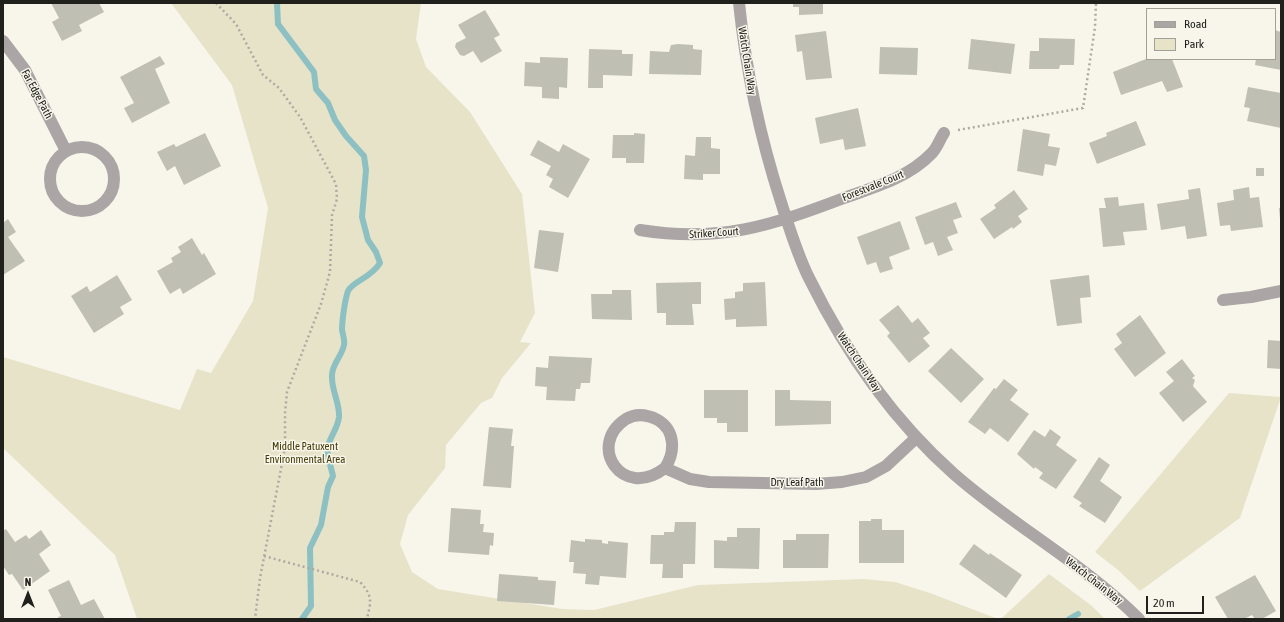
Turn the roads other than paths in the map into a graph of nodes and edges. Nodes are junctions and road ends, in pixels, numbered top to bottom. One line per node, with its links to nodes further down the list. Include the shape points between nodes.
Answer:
1 (739, 3): 5 (street, Watch Chain Way, via 750,89 772,175)
2 (3, 41): 4 (street, Far Edge Path, via 25,70)
3 (944, 133): 5 (street, Forestvale Court, via 933,152 919,165 898,178)
4 (66, 151): 4 (street, via 56,160 51,170 53,193 60,202 79,211 100,206 109,198 114,187 112,164 106,156 90,147 78,146)
5 (787, 220): 6 (street, Striker Court, via 716,234 685,235); 9 (street, Watch Chain Way, via 808,276 834,324 886,402)
6 (640, 230)
7 (1281, 291): 8 (street)
8 (1223, 300)
9 (916, 438): 10 (street, Dry Leaf Path, via 886,466 866,477 842,482 709,482 690,479); 11 (street, Watch Chain Way, via 995,506 1117,597)
10 (665, 468): 10 (street, via 673,452 672,439 667,428 652,417 642,415 629,417 618,424 609,441 609,454 621,473 631,478 642,479 655,476)
11 (1138, 619)

